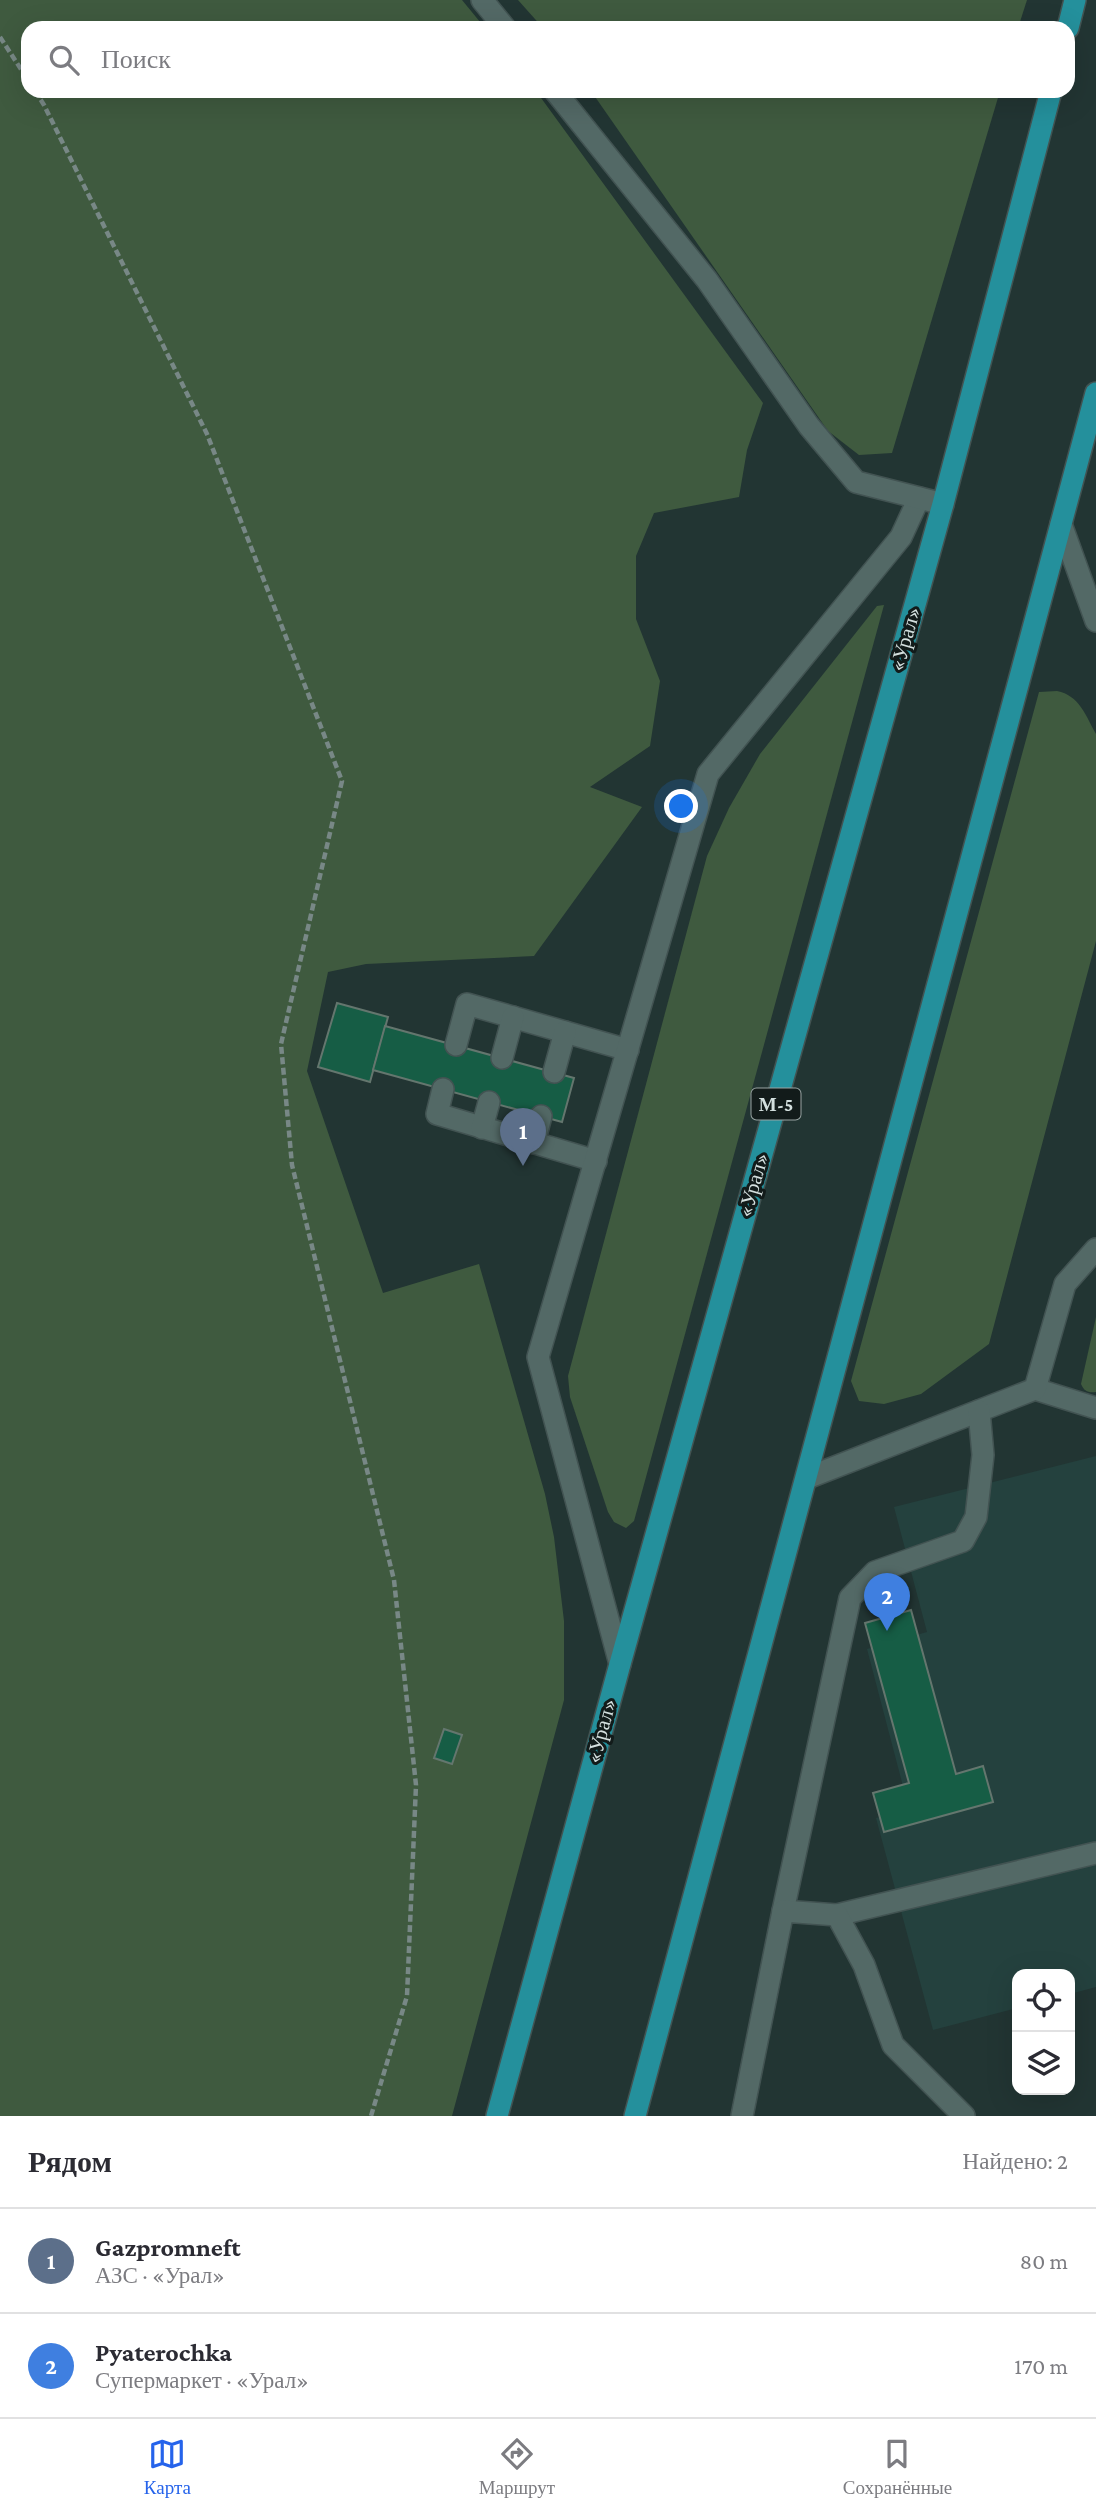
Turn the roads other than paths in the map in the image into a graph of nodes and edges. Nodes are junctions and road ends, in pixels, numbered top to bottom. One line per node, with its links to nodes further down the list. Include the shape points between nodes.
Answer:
1 (482, 0): 3 (street)
2 (1075, 0): 4 (highway)
3 (499, 21)
4 (1070, 21)
5 (561, 98): 8 (street, via 707,280 809,426 856,482)
6 (1049, 98): 9 (highway, «Урал» / М-5)
7 (1096, 393): 10 (highway)
8 (919, 498): 9 (street); 15 (street, via 901,537 708,774)
9 (943, 504): 29 (highway, «Урал» / М-5)
10 (1061, 524): 11 (street); 28 (highway)
11 (1096, 621)
12 (513, 1017): 13 (street); 14 (street, via 467,1004); 16 (street)
13 (565, 1032): 15 (street); 17 (street)
14 (456, 1045)
15 (628, 1050): 23 (street)
16 (502, 1058)
17 (554, 1072)
18 (443, 1089): 21 (street, via 437,1114)
19 (489, 1102): 21 (street)
20 (541, 1116): 22 (street)
21 (482, 1128): 22 (street)
22 (534, 1143): 23 (street)
23 (596, 1161): 29 (street, via 538,1357)
24 (1096, 1249): 25 (street, via 1065,1284)
25 (1035, 1389): 26 (street); 27 (street)
26 (1096, 1408)
27 (979, 1411): 28 (street); 31 (street, via 983,1455 976,1517 963,1541 876,1572 850,1598)
28 (807, 1479): 34 (highway)
29 (620, 1664): 33 (highway, «Урал» / М-5)
30 (1096, 1853): 32 (street)
31 (783, 1910): 32 (street); 35 (street)
32 (837, 1915): 36 (street, via 863,1965 892,2045)
33 (497, 2116)
34 (635, 2116)
35 (742, 2116)
36 (964, 2116)

